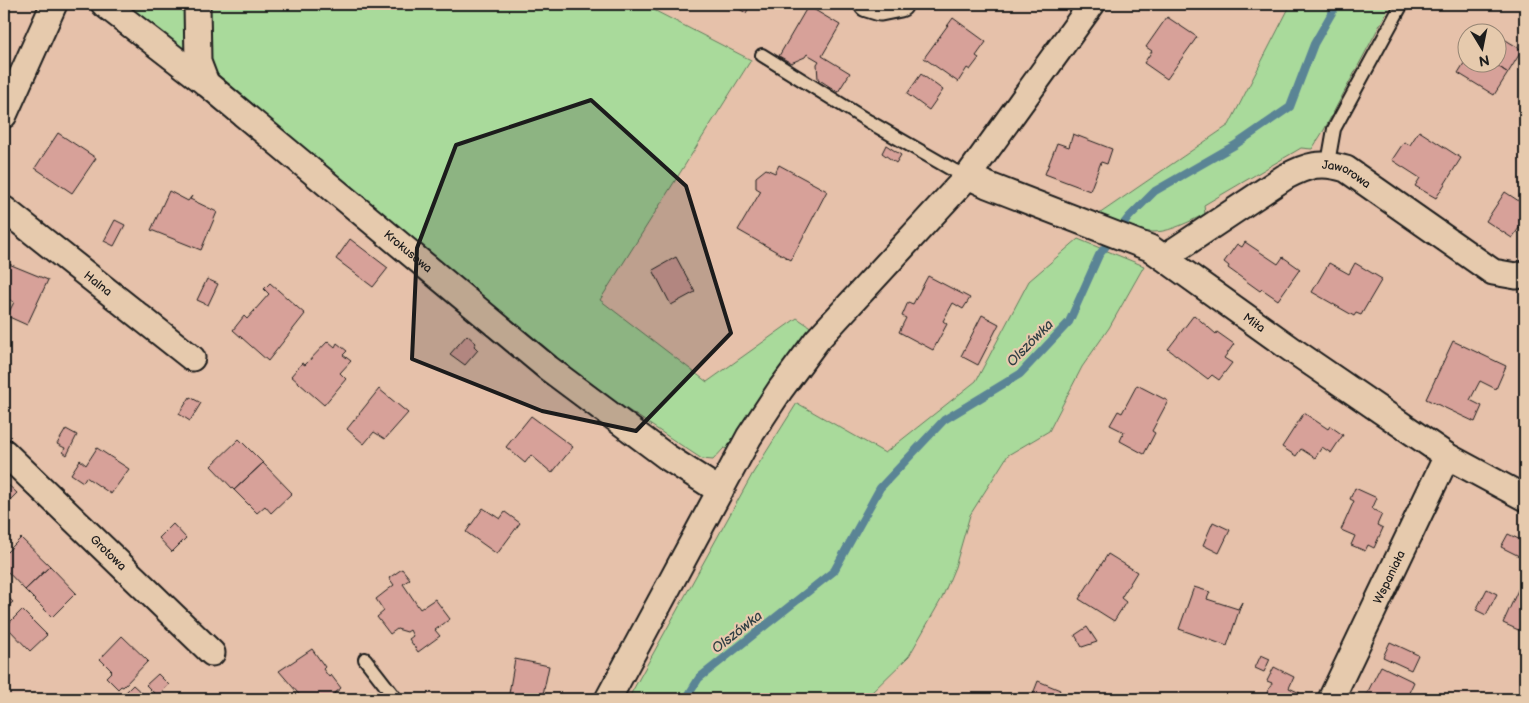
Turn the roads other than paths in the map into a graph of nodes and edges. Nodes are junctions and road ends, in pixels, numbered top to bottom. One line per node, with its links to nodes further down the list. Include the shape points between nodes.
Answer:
1 (54, 4): 10 (street)
2 (104, 4): 9 (street, Krokusowa)
3 (197, 4): 9 (street, via 198,62)
4 (867, 4): 5 (street, via 880,8)
5 (900, 4)
6 (1402, 4): 11 (lane, via 1334,129)
7 (1086, 6): 12 (street)
8 (762, 54): 12 (lane, via 868,121)
9 (206, 83): 19 (street, Krokusowa, via 556,374 667,458)
10 (4, 115)
11 (1328, 163): 14 (street, Jaworowa, via 1304,168 1285,177); 15 (street, Jaworowa, via 1346,169 1493,272 1516,276)
12 (968, 176): 14 (street, Miła); 19 (street, via 817,340 754,430)
13 (4, 209): 16 (street, Halna)
14 (1157, 252): 18 (street, Miła, via 1290,349)
15 (1525, 274)
16 (192, 358)
17 (4, 452): 21 (street, Grotowa)
18 (1447, 456): 20 (street, Miła); 25 (street, Wspaniała)
19 (720, 491): 24 (street)
20 (1525, 498)
21 (212, 653)
22 (365, 659): 23 (lane)
23 (396, 699)
24 (608, 699)
25 (1331, 699)

